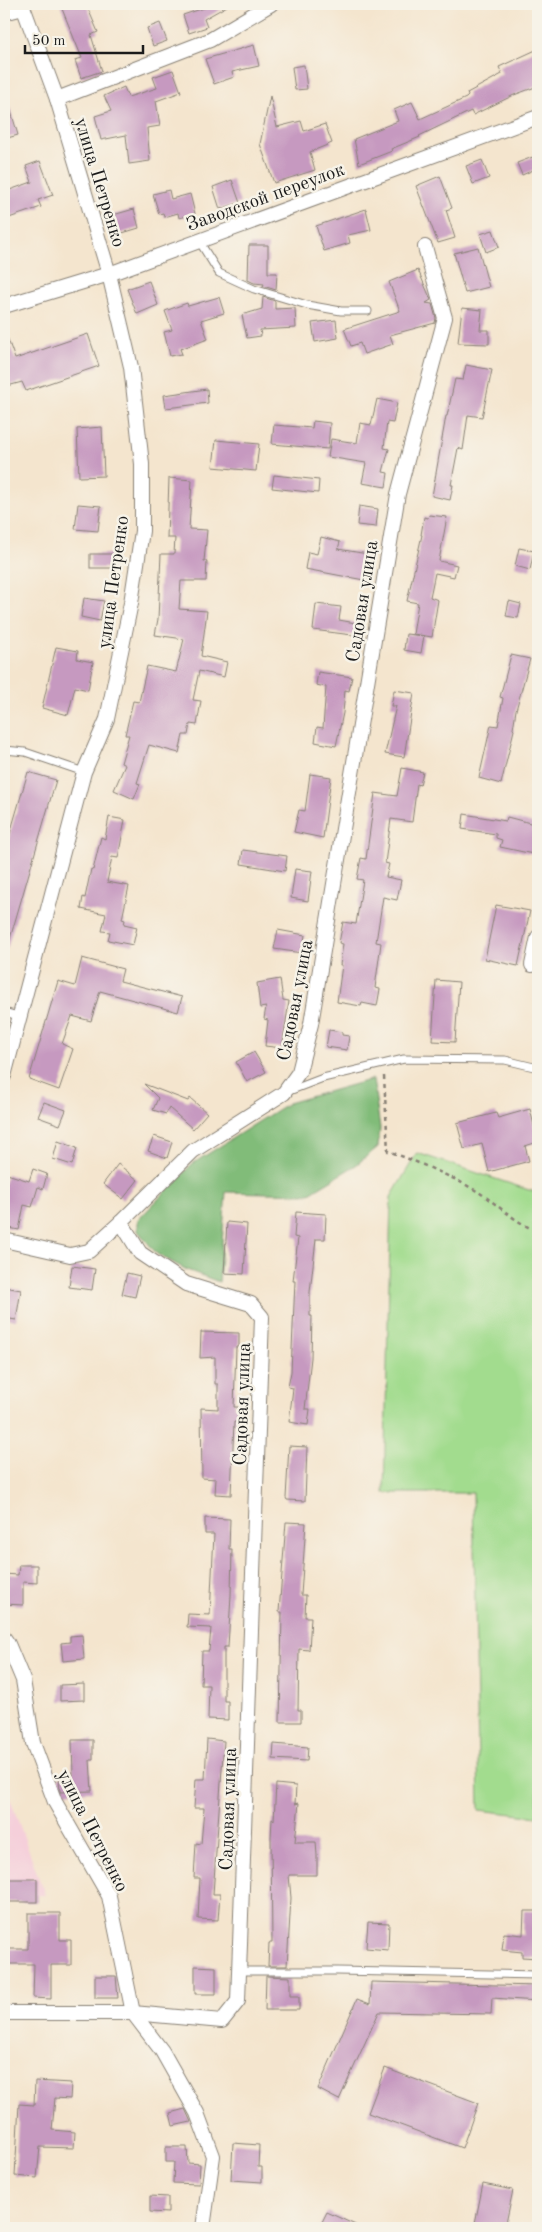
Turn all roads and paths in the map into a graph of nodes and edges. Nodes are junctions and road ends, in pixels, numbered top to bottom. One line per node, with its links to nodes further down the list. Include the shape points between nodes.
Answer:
1 (271, 4): 4 (street, via 210,40)
2 (22, 6): 3 (street); 4 (street, улица Петренко)
3 (4, 13)
4 (56, 99): 8 (street, улица Петренко)
5 (538, 117): 6 (street, Заводской переулок)
6 (198, 241): 8 (street, Заводской переулок); 10 (lane, via 220,273 254,290 341,311)
7 (425, 247): 20 (street, Садовая улица, via 445,318 398,494 311,1024 299,1072)
8 (109, 274): 9 (street, Заводской переулок); 12 (street, улица Петренко, via 131,367 142,464 142,530 107,719)
9 (4, 306)
10 (368, 310)
11 (4, 757): 12 (lane, via 6,750 26,752)
12 (84, 772): 16 (street, улица Петренко)
13 (538, 937): 14 (street)
14 (532, 966)
15 (4, 1012): 16 (lane)
16 (18, 1016): 19 (street, улица Петренко)
17 (383, 1064): 18 (lane, via 404,1060 505,1060); 20 (lane, via 323,1078); 22 (path, via 388,1152 478,1192)
18 (538, 1068)
19 (4, 1076)
20 (284, 1093): 21 (street, Садовая улица, via 193,1151)
21 (121, 1222): 23 (street, via 89,1251 70,1255); 25 (street, Садовая улица, via 140,1253 186,1284 251,1304 262,1317)
22 (538, 1232)
23 (4, 1240)
24 (4, 1638): 28 (street, улица Петренко, via 23,1680 33,1743 54,1802 109,1896)
25 (241, 1971): 26 (lane); 28 (street, Садовая улица, via 238,2001 222,2021)
26 (538, 1975)
27 (4, 2013): 28 (street)
28 (133, 2013): 29 (street, via 162,2051 198,2113 213,2156)
29 (203, 2228)

